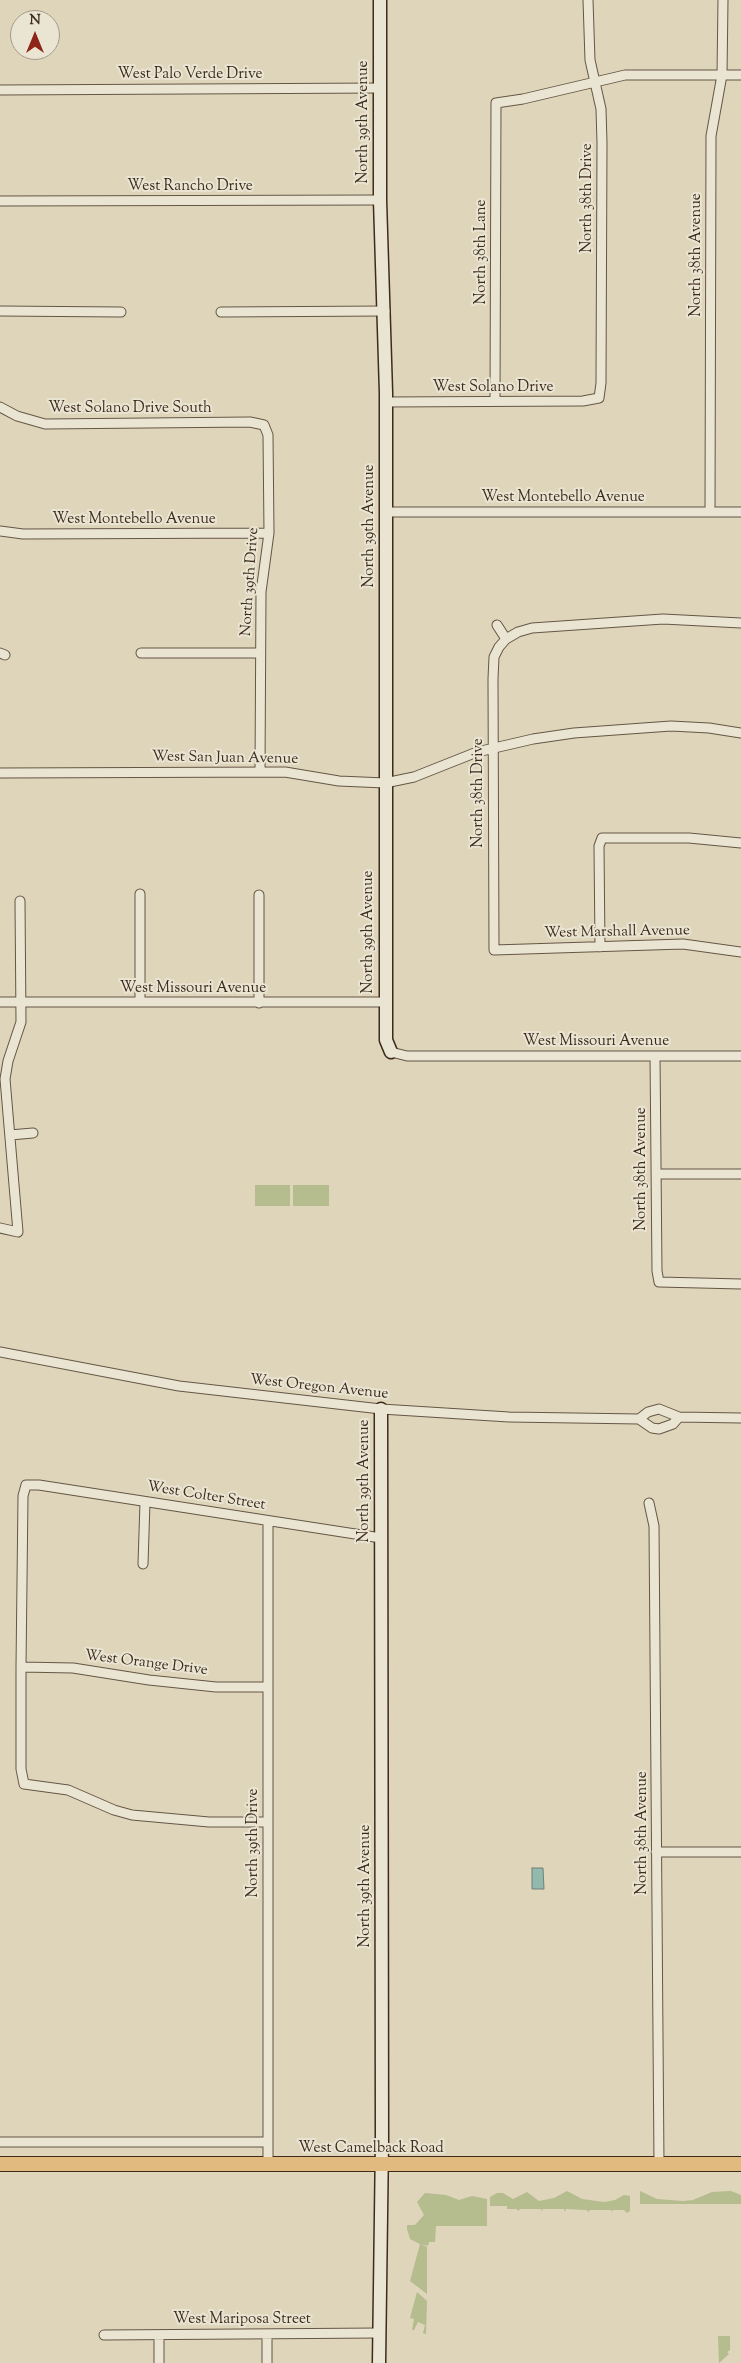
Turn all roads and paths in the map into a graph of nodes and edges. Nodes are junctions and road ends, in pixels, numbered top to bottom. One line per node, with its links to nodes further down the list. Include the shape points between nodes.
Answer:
1 (380, 0): 7 (street, North 39th Avenue)
2 (588, 0): 6 (street, North 38th Drive)
3 (723, 0): 4 (street, North 38th Avenue)
4 (722, 75): 5 (street); 6 (street, via 625,75); 21 (street, North 38th Avenue, via 711,136)
5 (741, 75)
6 (594, 82): 15 (street, North 38th Drive, via 601,109 602,143); 16 (street, North 38th Lane, via 496,103)
7 (381, 88): 8 (street, West Palo Verde Drive); 9 (street, North 39th Avenue)
8 (0, 90)
9 (380, 200): 10 (street, West Rancho Drive); 11 (street, North 39th Avenue)
10 (0, 201)
11 (385, 310): 14 (street); 17 (street, North 39th Avenue)
12 (0, 311): 13 (street)
13 (121, 312)
14 (221, 312)
15 (599, 398): 16 (street, West Solano Drive, via 583,401)
16 (495, 401): 17 (street, West Solano Drive)
17 (386, 402): 20 (street, North 39th Avenue)
18 (0, 407): 19 (street, West Solano Drive South, via 45,424 250,422)
19 (264, 425): 24 (street, North 39th Drive, via 268,435)
20 (386, 512): 21 (street, West Montebello Avenue); 34 (street, North 39th Avenue)
21 (710, 512): 22 (street, West Montebello Avenue)
22 (741, 512)
23 (0, 531): 24 (street, West Montebello Avenue, via 23,534)
24 (269, 533): 28 (street, North 39th Drive, via 260,592)
25 (741, 623): 27 (street, via 663,619 573,624 532,628)
26 (497, 625): 27 (street)
27 (506, 639): 31 (street, North 38th Drive, via 494,657)
28 (260, 653): 29 (street); 32 (street, North 39th Drive)
29 (141, 654)
30 (741, 733): 31 (street, West San Juan Avenue, via 709,728 639,727 574,733)
31 (493, 748): 34 (street, West San Juan Avenue, via 414,777); 40 (street, North 38th Drive)
32 (260, 771): 33 (street, West San Juan Avenue); 34 (street, West San Juan Avenue, via 338,781)
33 (0, 772)
34 (385, 783): 45 (street, North 39th Avenue)
35 (741, 843): 39 (street, via 690,838 602,838 599,846)
36 (140, 894): 44 (street)
37 (259, 895): 46 (street)
38 (20, 901): 43 (street)
39 (600, 947): 40 (street, West Marshall Avenue); 41 (street, West Marshall Avenue, via 683,944)
40 (494, 950)
41 (741, 952)
42 (0, 1002): 43 (street, West Missouri Avenue)
43 (21, 1002): 44 (street, West Missouri Avenue); 51 (street, via 20,1028 5,1072)
44 (140, 1002): 46 (street, West Missouri Avenue)
45 (385, 1002): 46 (street, West Missouri Avenue); 47 (street, North 39th Avenue, via 386,1040)
46 (259, 1003)
47 (391, 1052): 48 (street, West Missouri Avenue, via 407,1056)
48 (655, 1056): 49 (street, West Missouri Avenue); 52 (street, North 38th Avenue)
49 (741, 1056)
50 (33, 1133): 51 (street)
51 (10, 1135): 54 (street, via 18,1232)
52 (657, 1174): 53 (street); 55 (street, North 38th Avenue, via 659,1282)
53 (741, 1174)
54 (0, 1228)
55 (741, 1284)
56 (0, 1352): 57 (street, West Oregon Avenue, via 179,1386)
57 (381, 1409): 60 (street, West Oregon Avenue, via 509,1417); 64 (street, North 39th Avenue)
58 (679, 1417): 59 (street, West Oregon Avenue); 60 (street, West Oregon Avenue, via 654,1409); 60 (street, West Oregon Avenue, via 673,1424 659,1429)
59 (741, 1418)
60 (639, 1419)
61 (145, 1502): 63 (street, West Colter Street); 65 (street); 66 (street, West Colter Street, via 26,1485 23,1496)
62 (649, 1503): 69 (street, North 38th Avenue, via 654,1526)
63 (268, 1521): 64 (street, West Colter Street); 67 (street, North 39th Drive)
64 (382, 1538): 77 (street, North 39th Avenue)
65 (143, 1564)
66 (20, 1667): 67 (street, West Orange Drive, via 73,1668 216,1687); 68 (street, via 24,1784 68,1790 114,1810 132,1814 209,1822)
67 (268, 1687): 68 (street, North 39th Drive)
68 (268, 1822): 72 (street, North 39th Drive)
69 (656, 1852): 70 (street); 74 (street, North 38th Avenue)
70 (741, 1852)
71 (0, 2142): 72 (street)
72 (268, 2142): 76 (street, North 39th Drive)
73 (0, 2164): 76 (main road, West Camelback Road)
74 (659, 2164): 75 (main road, West Camelback Road); 77 (main road, West Camelback Road)
75 (741, 2164)
76 (268, 2165): 77 (main road, West Camelback Road)
77 (381, 2166): 78 (street, North 39th Avenue)
78 (379, 2333): 79 (street, West Mariposa Street); 84 (street, North 39th Avenue)
79 (267, 2334): 81 (street, West Mariposa Street); 83 (street)
80 (104, 2335): 81 (street, West Mariposa Street)
81 (159, 2335): 82 (street)
82 (159, 2363)
83 (267, 2363)
84 (379, 2363)

